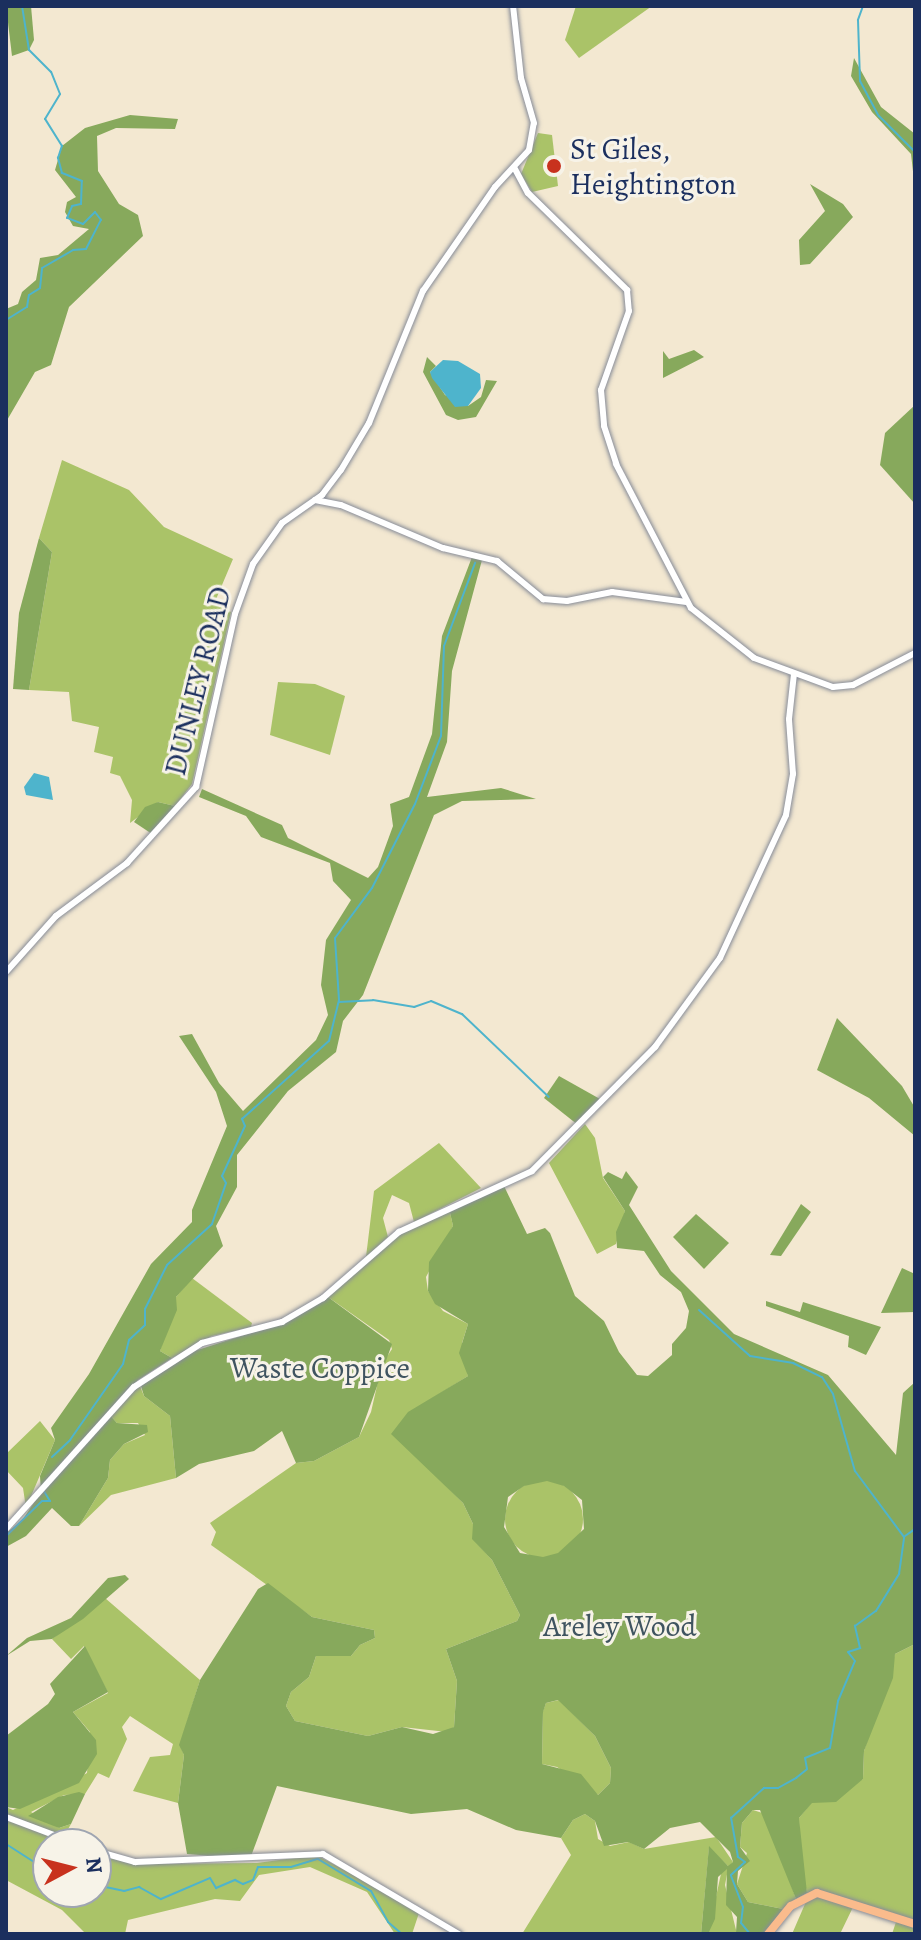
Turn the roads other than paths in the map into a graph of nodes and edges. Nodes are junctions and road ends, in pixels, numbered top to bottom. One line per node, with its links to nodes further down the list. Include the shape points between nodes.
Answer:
1 (513, 6): 2 (street, DUNLEY ROAD, via 519,65 535,132)
2 (515, 169): 3 (street, DUNLEY ROAD, via 495,187 423,291 369,423 331,485); 4 (street, via 528,193 627,290 629,311 603,379 602,416 611,454)
3 (315, 500): 4 (street, via 341,505 443,548 497,561 543,599 567,601 612,592); 7 (street, DUNLEY ROAD, via 276,529 248,576 200,777 191,795 127,863 56,916)
4 (686, 602): 6 (street, via 754,658)
5 (915, 653): 6 (street, via 846,687)
6 (794, 674): 8 (street, via 789,719 793,774 786,815 720,958 655,1047 565,1144 532,1171 399,1232 323,1298 282,1322 202,1343 134,1387)
7 (6, 972)
8 (6, 1529)
9 (6, 1817): 10 (street)
10 (35, 1828)
11 (112, 1856): 13 (street, via 135,1862 323,1854)
12 (915, 1924): 14 (main road, via 817,1893 791,1906)
13 (459, 1934)
14 (768, 1934)

